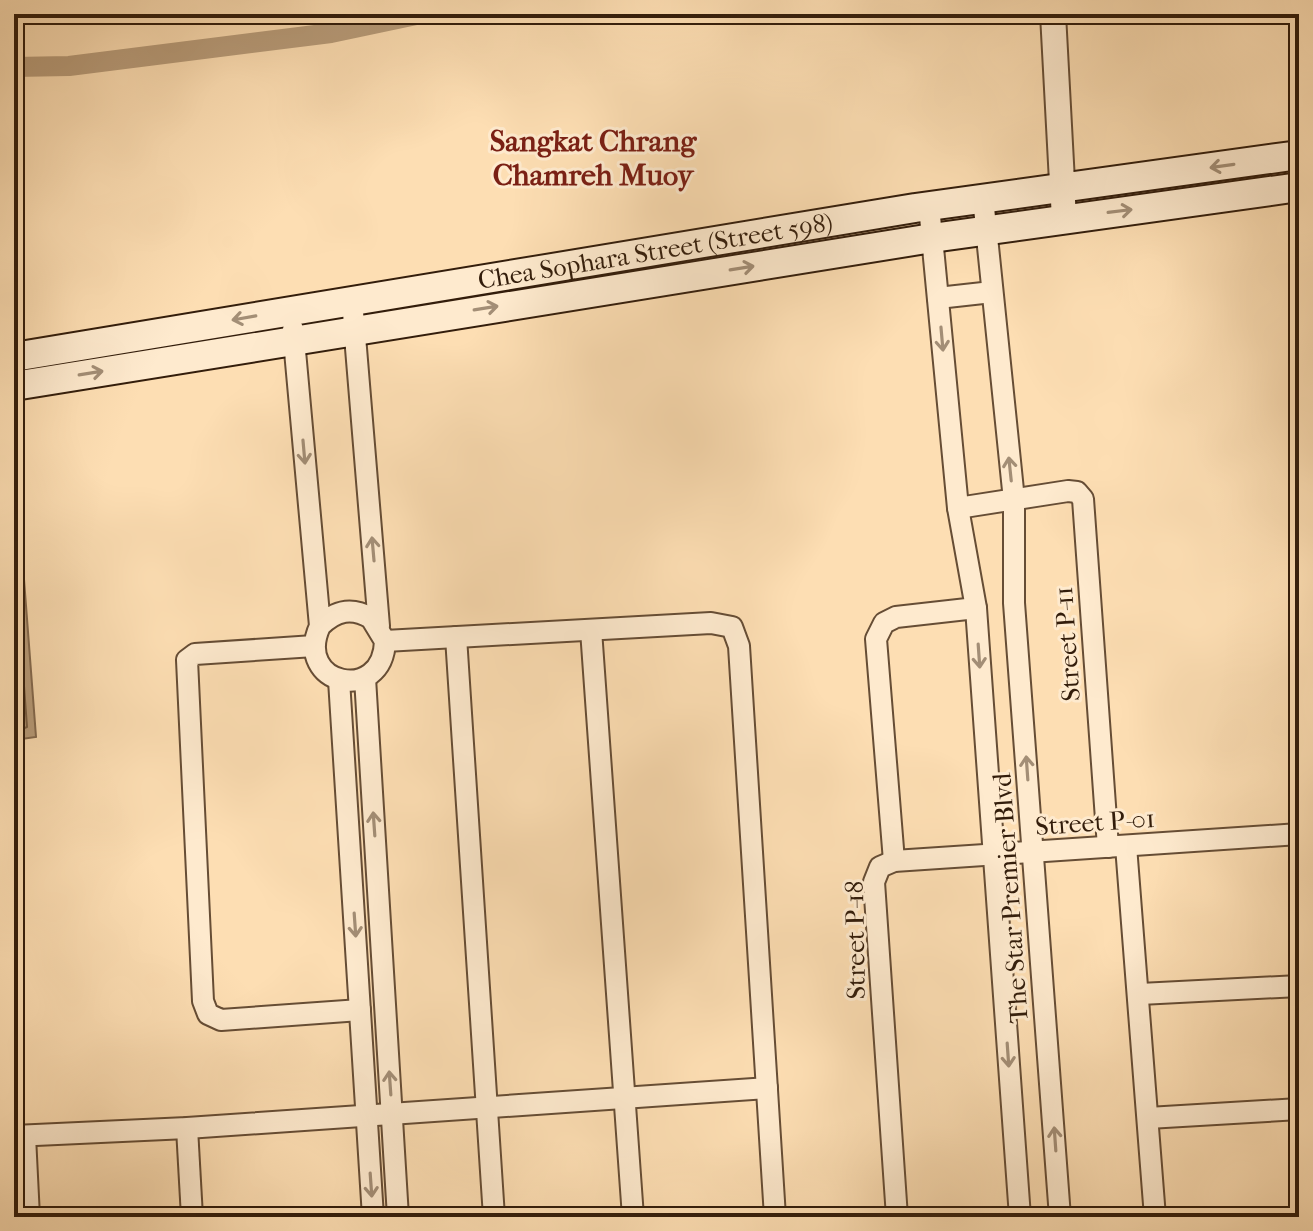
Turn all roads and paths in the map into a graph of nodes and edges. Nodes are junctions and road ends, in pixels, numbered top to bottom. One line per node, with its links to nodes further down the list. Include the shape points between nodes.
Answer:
1 (1053, 14): 4 (street)
2 (1299, 155): 4 (main road, Chea Sophara Street (Street 598), one-way to 4)
3 (1299, 187): 7 (main road, Chea Sophara Street (Street 598), one-way to 3)
4 (1060, 188): 5 (main road, Chea Sophara Street (Street 598)); 7 (street)
5 (983, 198): 6 (main road, Chea Sophara Street (Street 598)); 8 (street, The Star Premier Blvd)
6 (929, 206): 9 (street, The Star Premier Blvd); 10 (main road, Chea Sophara Street (Street 598))
7 (1064, 219): 8 (main road, Chea Sophara Street (Street 598))
8 (985, 230): 9 (main road, Chea Sophara Street (Street 598)); 11 (street, The Star Premier Blvd)
9 (932, 238): 12 (street, The Star Premier Blvd); 15 (main road, Chea Sophara Street (Street 598), one-way to 9)
10 (431, 287): 13 (main road, Chea Sophara Street (Street 598)); 15 (main road)
11 (992, 292): 12 (street); 20 (street, The Star Premier Blvd, one-way to 11)
12 (938, 298): 21 (street, The Star Premier Blvd, one-way to 21)
13 (352, 300): 14 (main road, Chea Sophara Street (Street 598)); 16 (street)
14 (291, 310): 17 (street); 18 (main road, Chea Sophara Street (Street 598), one-way to 18)
15 (436, 316): 16 (main road, Chea Sophara Street (Street 598))
16 (354, 329): 17 (main road, Chea Sophara Street (Street 598)); 25 (street, one-way to 16)
17 (294, 339): 19 (main road, Chea Sophara Street (Street 598), one-way to 17); 23 (street, one-way to 23)
18 (14, 357)
19 (14, 386)
20 (1020, 499): 21 (street); 31 (street, Street P-11, via 1068,491 1083,499); 32 (street, The Star Premier Blvd, one-way to 20, via 1014,574)
21 (958, 508): 22 (street, The Star Premier Blvd)
22 (976, 608): 33 (street, The Star Premier Blvd, one-way to 33); 34 (street, Street P-18, via 896,617 884,623 876,639)
23 (320, 626): 25 (street, via 350,610 371,618); 27 (street)
24 (591, 630): 26 (street); 38 (street, via 711,623 732,627 739,646); 39 (street)
25 (382, 634): 26 (street); 28 (street, via 381,662)
26 (456, 637): 40 (street)
27 (314, 646): 29 (street, via 321,667); 37 (street, via 195,654 187,660 203,1001 208,1014 221,1020)
28 (365, 678): 29 (street); 42 (street, one-way to 28)
29 (339, 680): 37 (street, one-way to 37)
30 (1299, 834): 31 (street, Street P-01)
31 (1117, 846): 32 (street, Street P-01); 36 (street, Street P-11)
32 (1033, 852): 33 (street, Street P-01); 56 (street, The Star Premier Blvd, one-way to 32)
33 (994, 854): 34 (street, Street P-01); 55 (street, The Star Premier Blvd, one-way to 55)
34 (894, 861): 54 (street, Street P-18, via 880,867 874,882)
35 (1299, 986): 36 (street)
36 (1140, 994): 44 (street, Street P-11)
37 (360, 1010): 43 (street)
38 (767, 1088): 39 (street); 53 (street)
39 (624, 1098): 40 (street); 52 (street)
40 (487, 1107): 42 (street); 51 (street)
41 (1299, 1109): 44 (street)
42 (392, 1114): 43 (street); 50 (street)
43 (367, 1116): 45 (street); 49 (street, one-way to 49)
44 (1148, 1118): 57 (street, Street P-11)
45 (187, 1128): 46 (street); 48 (street)
46 (19, 1136): 47 (street)
47 (29, 1217)
48 (192, 1217)
49 (373, 1217)
50 (398, 1217)
51 (494, 1217)
52 (633, 1217)
53 (775, 1217)
54 (897, 1217)
55 (1020, 1217)
56 (1060, 1217)
57 (1155, 1217)

